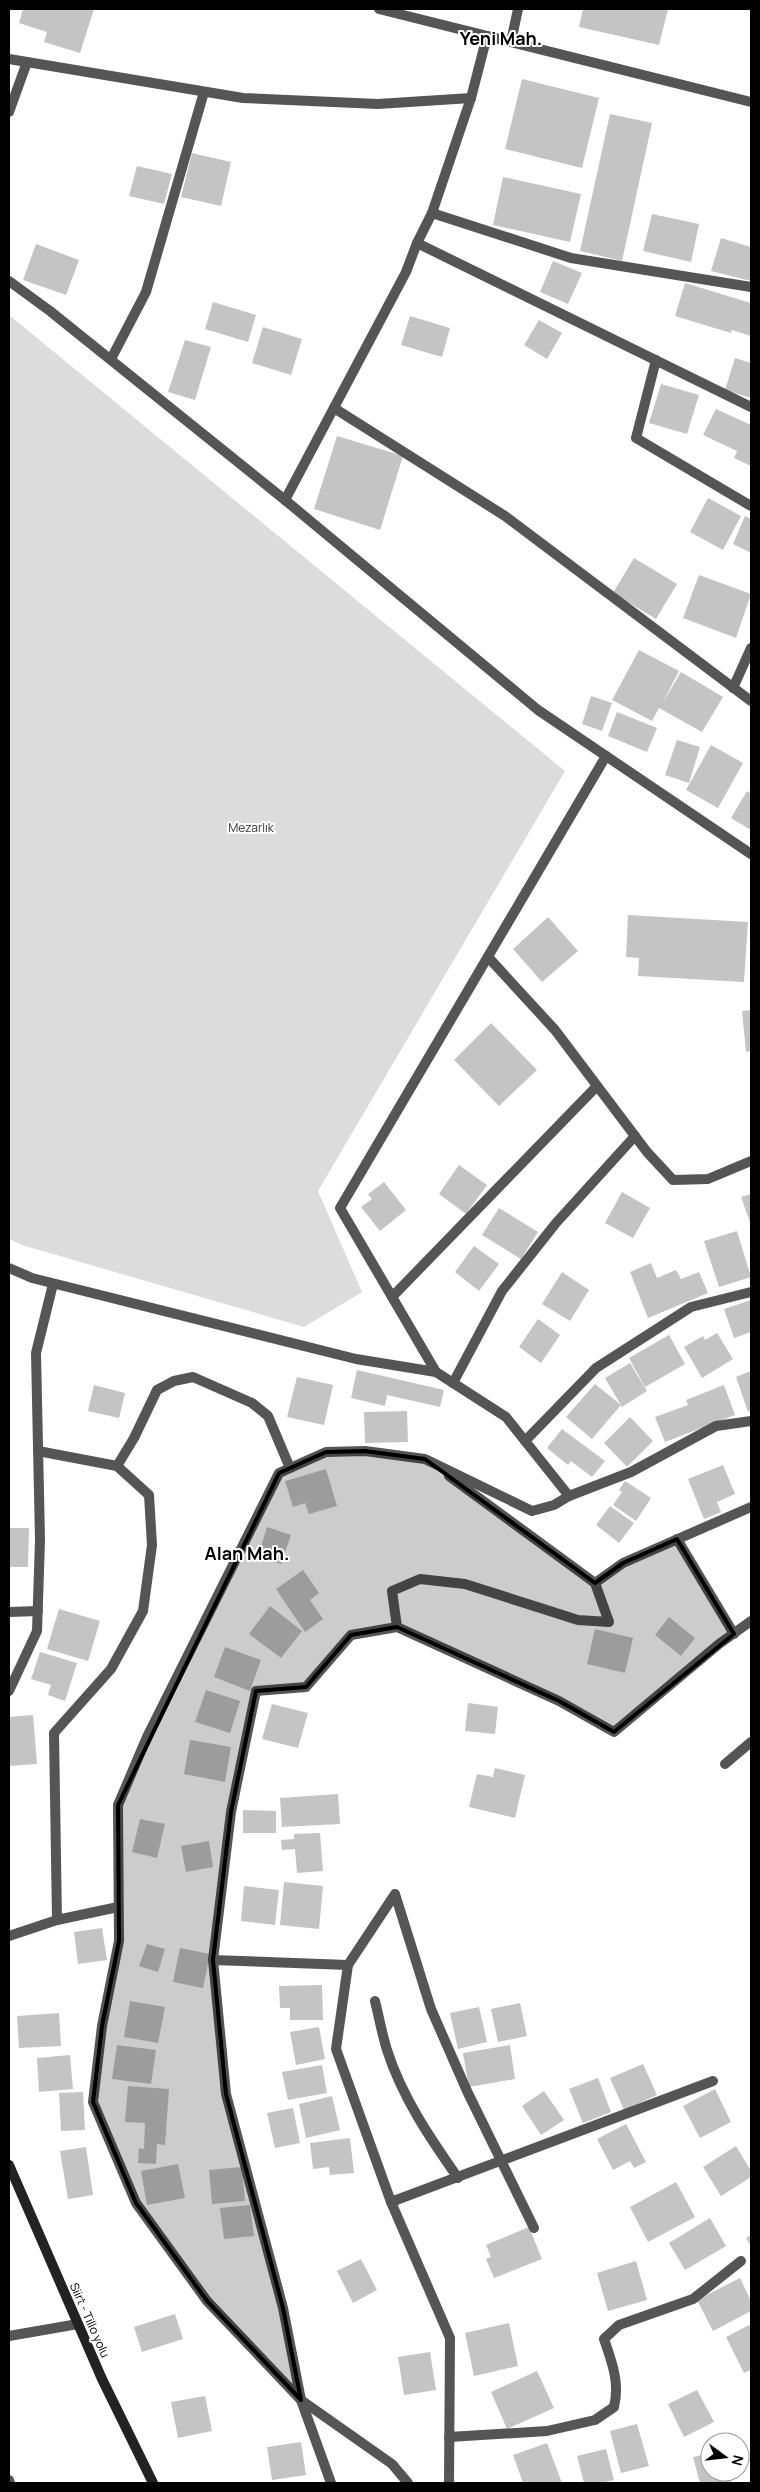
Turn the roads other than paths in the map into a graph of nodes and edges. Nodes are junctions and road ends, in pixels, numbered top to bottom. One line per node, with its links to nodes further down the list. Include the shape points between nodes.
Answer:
1 (379, 9): 3 (street)
2 (518, 9): 4 (street)
3 (487, 36): 4 (street); 8 (street)
4 (510, 42): 9 (street)
5 (9, 59): 6 (street)
6 (27, 62): 7 (street); 10 (street)
7 (204, 92): 8 (street, via 243,98 378,104); 15 (street, via 146,292)
8 (471, 98): 11 (street)
9 (751, 102)
10 (9, 112)
11 (432, 213): 12 (street); 14 (street, via 571,258)
12 (417, 243): 16 (street); 18 (street, via 406,272)
13 (9, 281): 15 (street)
14 (751, 287)
15 (111, 359): 19 (street)
16 (656, 360): 17 (street); 20 (street, via 636,438)
17 (751, 407)
18 (334, 408): 19 (street); 22 (street, via 505,516)
19 (285, 500): 24 (street, via 538,710)
20 (751, 506)
21 (751, 648): 22 (street)
22 (733, 688): 23 (street)
23 (751, 700)
24 (606, 756): 25 (street); 26 (street)
25 (751, 854)
26 (488, 957): 27 (street, via 555,1030); 33 (street, via 340,1208)
27 (597, 1086): 28 (street); 33 (street)
28 (635, 1136): 29 (street, via 673,1180 708,1179); 35 (street, via 556,1223 502,1291)
29 (751, 1161)
30 (9, 1268): 31 (street)
31 (53, 1284): 34 (street, via 356,1359); 38 (street, via 36,1353)
32 (751, 1292): 37 (street, via 691,1306 596,1368)
33 (392, 1297): 34 (street)
34 (436, 1372): 35 (street)
35 (453, 1382): 37 (street, via 506,1417)
36 (751, 1421): 42 (street, via 716,1426 631,1472)
37 (525, 1441): 42 (street)
38 (38, 1451): 40 (street); 46 (street)
39 (425, 1459): 41 (street, via 365,1450 326,1452); 42 (street, via 532,1511 554,1506); 45 (street)
40 (117, 1466): 41 (street, via 157,1390 174,1380 193,1377 252,1403 268,1416); 55 (street, via 149,1495 152,1545 143,1611 111,1669 54,1733)
41 (290, 1468): 54 (street, via 279,1473 147,1737 118,1805)
42 (569, 1496)
43 (751, 1507): 44 (street)
44 (678, 1539): 45 (street, via 623,1563); 50 (street)
45 (594, 1583): 49 (street, via 609,1622 578,1620 465,1584 420,1579 392,1590)
46 (38, 1611): 47 (street); 51 (street, via 37,1631)
47 (9, 1612)
48 (751, 1621): 50 (street)
49 (397, 1627): 50 (street, via 559,1701 614,1732); 57 (street, via 351,1635 306,1687 256,1691 231,1812)
50 (734, 1634)
51 (9, 1691)
52 (751, 1742): 53 (street)
53 (725, 1764)
54 (118, 1907): 55 (street); 69 (street, via 119,1941 102,2026 93,2102 136,2203 207,2301)
55 (57, 1920): 56 (street)
56 (9, 1936)
57 (213, 1960): 58 (street); 69 (street, via 226,2094 283,2308)
58 (348, 1965): 61 (street, via 395,1894 431,2009); 64 (street, via 336,2049)
59 (375, 2001): 63 (street, via 387,2050 405,2093 429,2138)
60 (713, 2081): 61 (street)
61 (502, 2161): 63 (street); 65 (street)
62 (9, 2165): 67 (main road, Siirt - Tillo yolu)
63 (458, 2178): 64 (street)
64 (391, 2202): 70 (street, via 450,2338)
65 (534, 2228)
66 (741, 2261): 70 (street, via 693,2298 619,2325 604,2339 618,2391 614,2407 596,2420 547,2431)
67 (78, 2324): 68 (street); 73 (main road, Siirt - Tillo yolu)
68 (9, 2336)
69 (301, 2400): 74 (street); 75 (street, via 392,2464)
70 (449, 2437): 76 (street)
71 (9, 2480): 72 (street)
72 (10, 2483)
73 (153, 2483)
74 (331, 2483)
75 (408, 2483)
76 (449, 2483)

